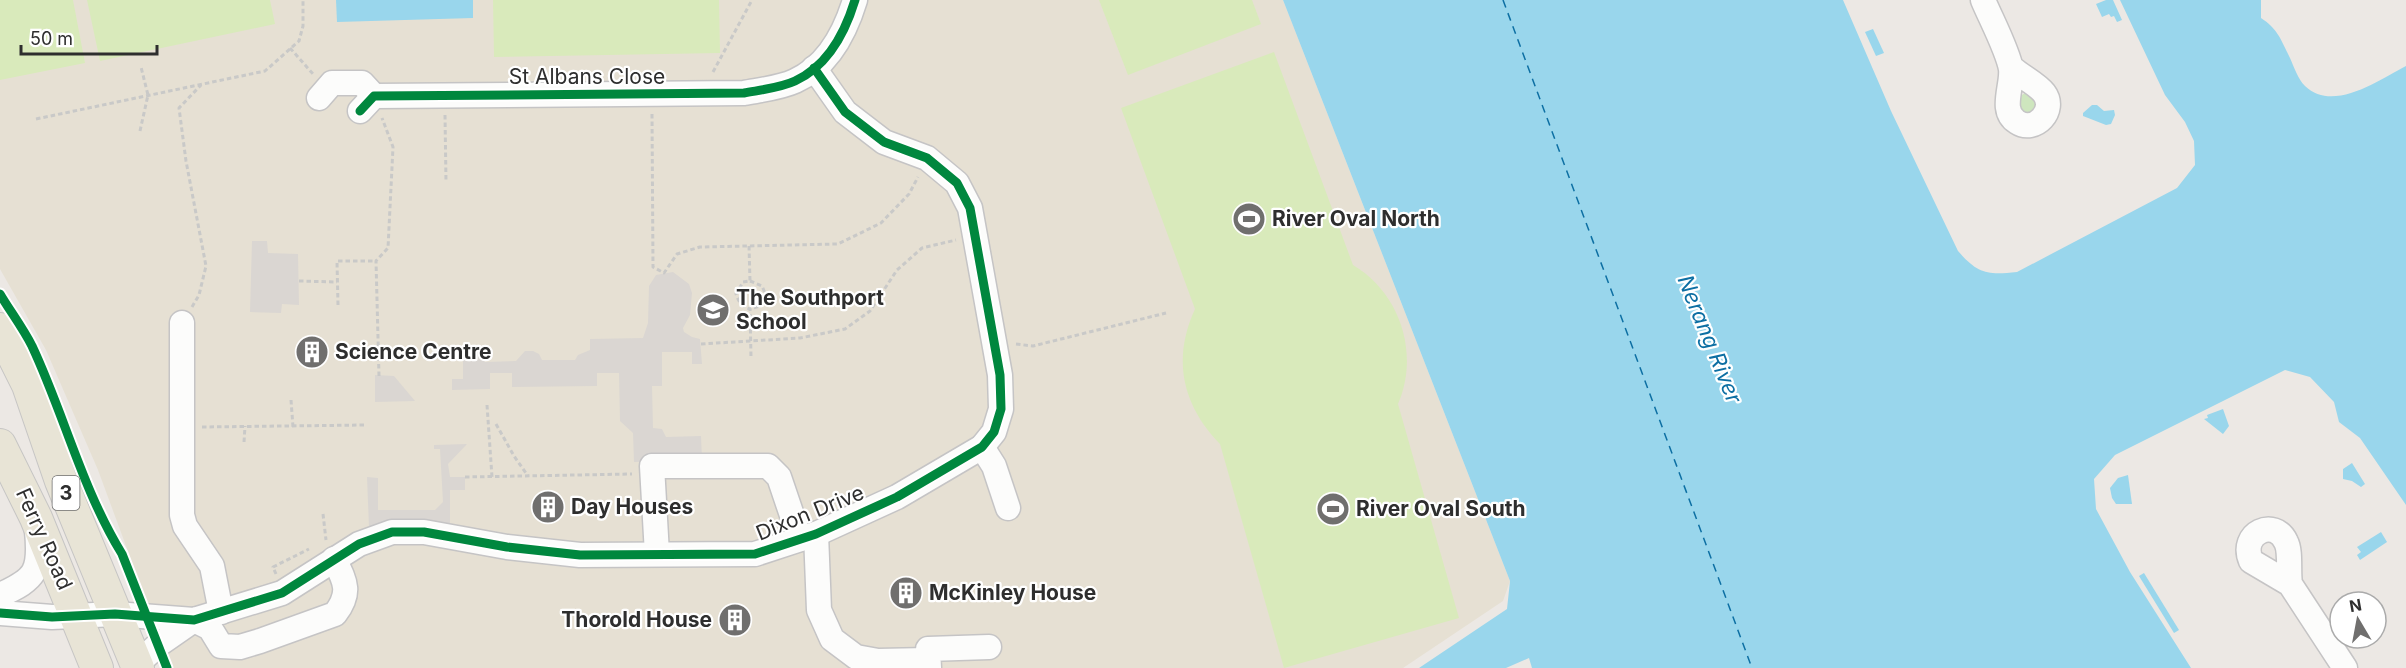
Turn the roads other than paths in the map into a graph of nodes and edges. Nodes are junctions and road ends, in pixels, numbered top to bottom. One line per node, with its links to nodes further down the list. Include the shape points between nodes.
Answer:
1 (855, 0): 3 (street, via 839,40)
2 (1983, 0): 4 (street)
3 (814, 68): 5 (street, St Albans Close, via 794,81 744,93 445,96 367,104 362,83 332,84); 9 (street, Dixon Drive, via 845,112 884,142 927,158 957,183 970,208 1000,375 1001,409 994,432)
4 (2011, 68)
5 (323, 93)
6 (183, 323): 20 (street, via 182,515 212,566)
7 (0, 329): 18 (main road, Ferry Road / 3, via 28,385)
8 (0, 445): 11 (main road, Ferry Road / 3)
9 (982, 447): 10 (street, via 994,466); 12 (street, Dixon Drive, via 897,497)
10 (1008, 508)
11 (36, 518): 16 (street, via 39,551 32,575 24,585); 19 (main road, Ferry Road / 3)
12 (808, 537): 14 (street, Dixon Drive, via 755,554); 14 (street, via 779,477 768,466 652,466); 24 (street, via 819,610 832,639 856,657)
13 (330, 549): 14 (street, Dixon Drive, via 392,532 424,532 580,555); 20 (street, Dixon Drive, via 282,592); 22 (street, via 345,581 345,594 335,614 240,647 220,646 210,628)
14 (657, 554)
15 (2290, 584): 27 (street)
16 (0, 595)
17 (0, 600): 19 (street)
18 (113, 607): 19 (street); 20 (street, Dixon Drive); 22 (street, Dixon Drive); 25 (main road, Ferry Road / 3)
19 (74, 608): 21 (street, via 52,617); 26 (main road, Ferry Road / 3)
20 (221, 612): 22 (street, Dixon Drive)
21 (0, 613)
22 (194, 620): 25 (street, via 158,645)
23 (989, 647): 24 (street, via 928,649)
24 (928, 664)
25 (137, 666)
26 (97, 668)
27 (2345, 668)

